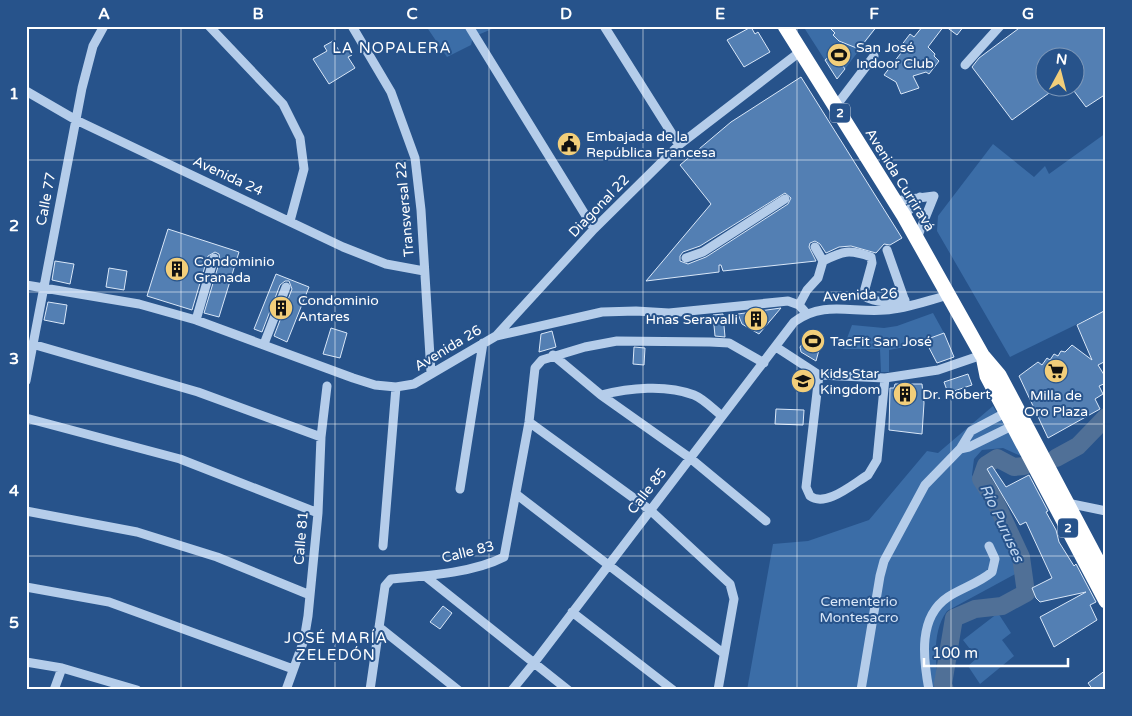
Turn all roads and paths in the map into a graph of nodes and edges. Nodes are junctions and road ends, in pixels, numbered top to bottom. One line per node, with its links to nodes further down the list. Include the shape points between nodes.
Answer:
1 (104, 26): 13 (street, Calle 77, via 93,46)
2 (209, 26): 19 (street, via 283,104 300,138 304,169)
3 (352, 26): 27 (street, Transversal 22, via 391,92 415,158)
4 (604, 26): 14 (street)
5 (784, 26): 8 (highway, Avenida Curriravá / 2)
6 (1000, 26): 10 (street)
7 (470, 28): 20 (street)
8 (801, 50): 12 (highway, Avenida Curriravá / 2); 14 (street, Diagonal 22)
9 (874, 56): 12 (street)
10 (965, 65)
11 (26, 91): 13 (street, Avenida 24)
12 (836, 106): 17 (highway, Avenida Curriravá / 2)
13 (76, 120): 19 (street, Avenida 24); 30 (street, Calle 77)
14 (679, 145): 20 (street, Diagonal 22)
15 (920, 197): 17 (street); 18 (street); 21 (street, via 934,196)
16 (785, 199): 25 (street, via 702,252)
17 (895, 201): 18 (highway, Avenida Curriravá / 2)
18 (904, 216): 21 (highway, Avenida Curriravá / 2)
19 (290, 221): 27 (street, Avenida 24, via 343,248 386,264)
20 (594, 229): 36 (street, Diagonal 22)
21 (916, 238): 31 (highway, Avenida Curriravá / 2)
22 (815, 247): 26 (street)
23 (887, 250): 32 (street)
24 (214, 258): 35 (street)
25 (686, 258)
26 (823, 262): 32 (street, via 842,252 871,258 864,296 888,303); 33 (street, via 818,278 806,290)
27 (424, 270): 44 (street, Transversal 22)
28 (26, 285): 30 (street, Avenida 26)
29 (286, 287): 39 (street)
30 (42, 288): 35 (street, Avenida 26, via 139,304); 38 (street, Calle 77)
31 (950, 295): 32 (street, Avenida 26); 42 (highway, Avenida Curriravá / 2)
32 (906, 303): 34 (street, Avenida 26, via 870,311 840,307)
33 (799, 305): 34 (street, Avenida 26); 36 (street, Avenida 26, via 788,301 668,313 636,310 602,312)
34 (806, 313): 40 (street, Calle 85, via 794,322)
35 (196, 320): 39 (street, Avenida 26)
36 (496, 336): 37 (street, Avenida 26)
37 (483, 343): 44 (street, Avenida 26); 58 (street)
38 (32, 344): 47 (street, Calle 77); 55 (street, via 198,392)
39 (264, 344): 49 (street, Avenida 26, via 375,385)
40 (776, 347): 43 (street, Calle 85); 45 (street)
41 (553, 355): 43 (street, via 617,341 710,342 729,343); 50 (street); 54 (street, Calle 83, via 535,368)
42 (982, 355): 46 (street, via 938,370); 53 (highway, Avenida Curriravá / 2, via 987,376); 60 (highway, Avenida Curriravá / 2, via 999,375)
43 (764, 363): 51 (street, Calle 85)
44 (431, 373): 49 (street, Avenida 26, via 414,384)
45 (819, 376): 46 (street); 46 (street, via 806,487 812,498 827,499 868,475 877,460)
46 (885, 378)
47 (26, 380)
48 (327, 386): 55 (street, Calle 81)
49 (396, 387): 66 (street)
50 (601, 395): 51 (street, via 627,388 672,391 695,396); 57 (street)
51 (722, 416): 57 (street, Calle 85)
52 (26, 418): 64 (street, via 180,459)
53 (1010, 418): 56 (street, via 969,447); 56 (street, via 972,431); 73 (highway, Avenida Curriravá / 2)
54 (529, 422): 59 (street, Calle 83); 61 (street)
55 (321, 437): 64 (street, Calle 81)
56 (960, 449): 90 (street, via 925,485 884,561)
57 (690, 458): 61 (street, Calle 85); 65 (street)
58 (460, 488)
59 (516, 494): 68 (street); 69 (street, Calle 83, via 504,558)
60 (1067, 504): 63 (street); 70 (highway, Avenida Curriravá / 2)
61 (650, 510): 68 (street, Calle 85); 76 (street, via 730,584 734,599)
62 (26, 511): 72 (street, via 137,532 217,557)
63 (1106, 511)
64 (318, 513): 72 (street, Calle 81)
65 (766, 522)
66 (383, 546)
67 (989, 546): 91 (street, via 995,559 992,572 948,597 930,614 925,649)
68 (608, 563): 74 (street, Calle 85); 76 (street)
69 (425, 576): 75 (street, Calle 83, via 391,580 385,586); 78 (street)
70 (1106, 577)
71 (26, 587): 80 (street, via 109,602)
72 (310, 595): 80 (street, Calle 81, via 304,640)
73 (1106, 601)
74 (572, 612): 78 (street, Calle 85); 88 (street)
75 (379, 627): 84 (street, Calle 83); 85 (street)
76 (723, 653): 89 (street)
77 (26, 662): 79 (street)
78 (534, 663): 86 (street, Calle 85); 87 (street)
79 (62, 668): 81 (street); 82 (street)
80 (293, 669): 83 (street, Calle 81)
81 (134, 689)
82 (54, 690)
83 (286, 690)
84 (370, 690)
85 (458, 690)
86 (512, 690)
87 (568, 690)
88 (673, 690)
89 (718, 690)
90 (861, 690)
91 (929, 690)

